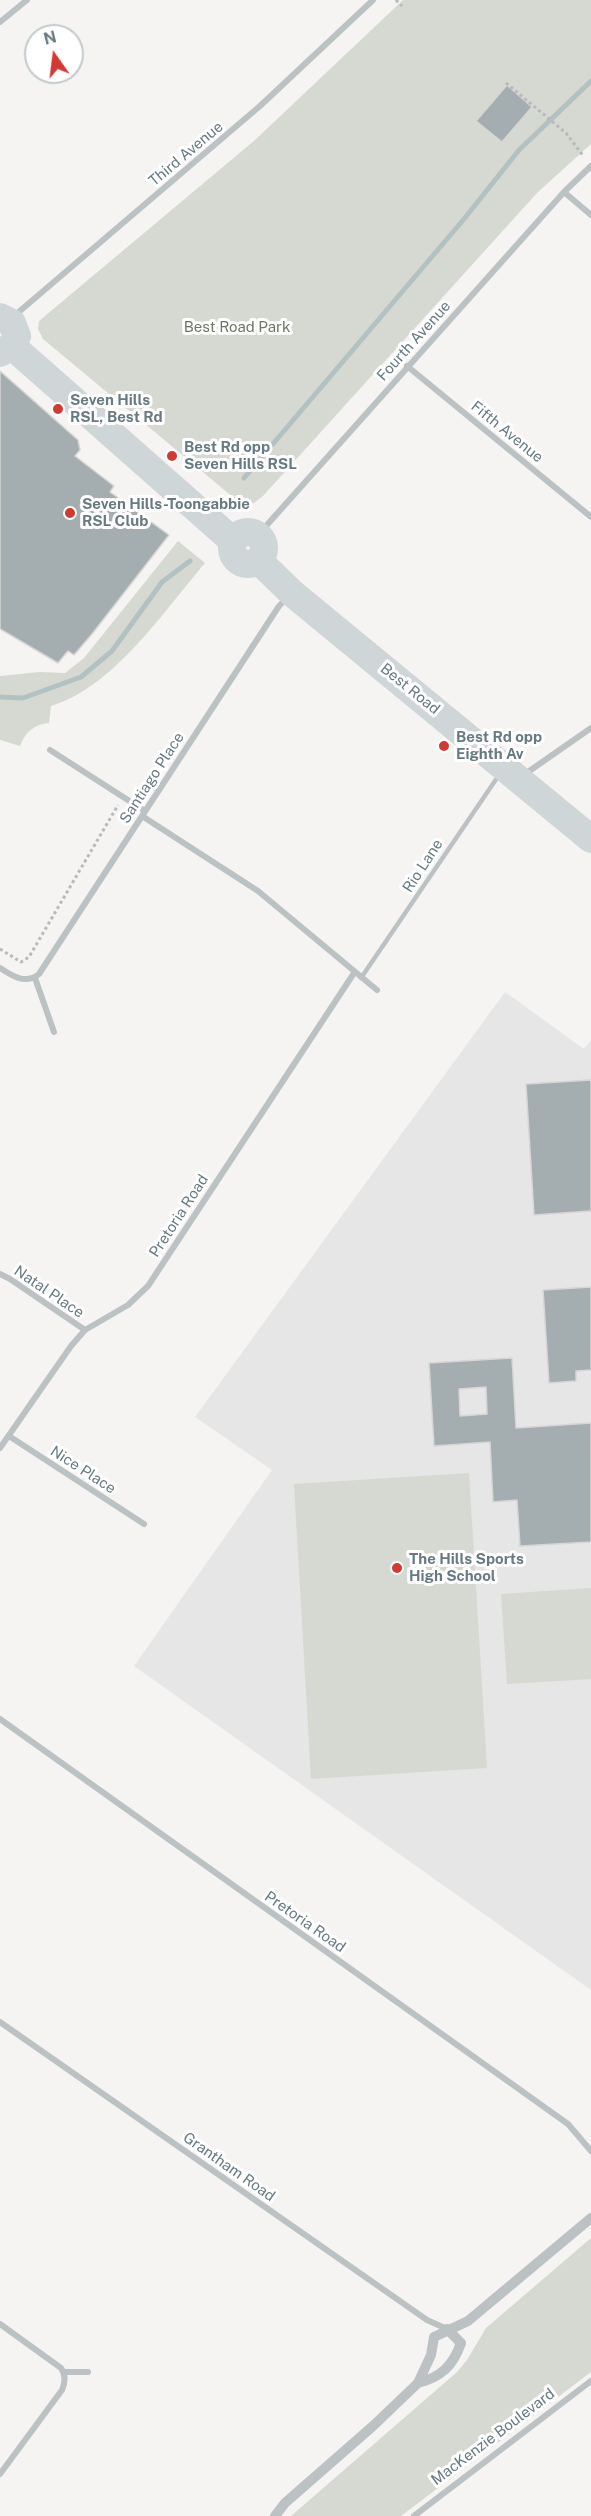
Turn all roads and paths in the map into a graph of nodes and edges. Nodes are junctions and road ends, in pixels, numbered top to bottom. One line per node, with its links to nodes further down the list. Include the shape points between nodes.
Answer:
1 (27, 0): 5 (street)
2 (373, 0): 11 (street, Third Avenue)
3 (396, 0): 4 (path)
4 (402, 6)
5 (0, 22)
6 (506, 83): 7 (path, via 566,133)
7 (586, 159)
8 (591, 166): 9 (street, Fourth Avenue)
9 (564, 192): 10 (street); 12 (street, Fourth Avenue)
10 (591, 215)
11 (5, 334): 14 (main road, Best Road)
12 (407, 366): 13 (street, Fifth Avenue); 14 (street, Fourth Avenue)
13 (591, 517)
14 (250, 545): 15 (main road, Best Road)
15 (292, 593): 18 (main road, Best Road); 20 (street, Santiago Place, via 279,606)
16 (591, 728): 18 (street)
17 (50, 750): 19 (street)
18 (512, 773): 21 (main road, Best Road); 26 (lane, Rio Lane, via 488,789)
19 (124, 796): 20 (street); 22 (path, via 29,957 21,962)
20 (144, 813): 24 (street, via 258,891); 25 (street, Santiago Place)
21 (591, 839)
22 (0, 949)
23 (0, 968): 25 (street, via 19,978)
24 (354, 973): 26 (street); 30 (street, Pretoria Road, via 148,1286 128,1305)
25 (35, 978): 28 (street)
26 (361, 978): 27 (street)
27 (377, 990)
28 (54, 1032)
29 (0, 1274): 30 (street, Natal Place)
30 (85, 1330): 31 (street, Pretoria Road)
31 (9, 1436): 32 (street, Pretoria Road); 33 (street, Nice Place)
32 (0, 1448)
33 (144, 1524)
34 (0, 1719): 36 (street, Pretoria Road, via 568,2124)
35 (0, 2022): 39 (street, Grantham Road)
36 (591, 2151)
37 (591, 2218): 39 (street, via 468,2320)
38 (0, 2324): 40 (street)
39 (447, 2330): 43 (street, via 434,2337 431,2355); 43 (street, via 461,2343 455,2360 436,2379)
40 (64, 2372): 41 (street); 44 (street, via 62,2390)
41 (88, 2372)
42 (591, 2381): 46 (street, MacKenzie Boulevard)
43 (418, 2383): 45 (street)
44 (0, 2474)
45 (275, 2516)
46 (414, 2516)

